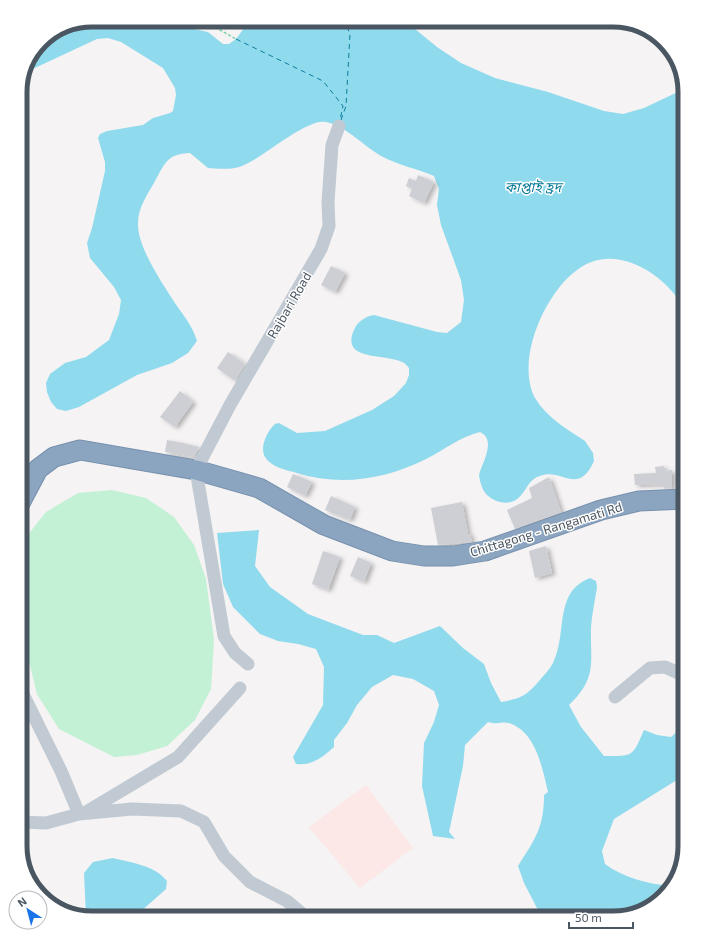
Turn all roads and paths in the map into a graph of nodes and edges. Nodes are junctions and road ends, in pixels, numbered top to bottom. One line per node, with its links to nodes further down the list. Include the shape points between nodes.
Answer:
1 (215, 27): 2 (path)
2 (236, 39)
3 (339, 126): 4 (street, Rajbari Road, via 332,145 329,226 321,249 230,405)
4 (196, 470): 5 (highway, Chittagong - Rangamati Rd, via 80,450 54,457); 6 (highway, Chittagong - Rangamati Rd, via 259,488 324,525 392,551 424,556 453,556 485,550 601,510 639,501); 7 (street, via 224,636 235,653)
5 (27, 480)
6 (678, 499)
7 (248, 664)
8 (678, 673): 10 (street, via 665,667 650,668)
9 (240, 688): 12 (street, via 178,757)
10 (615, 697)
11 (27, 702): 12 (street)
12 (81, 814): 13 (street, via 46,823); 14 (street, via 132,809 180,811 204,822 224,856 250,882 287,901)
13 (27, 822)
14 (299, 911)

